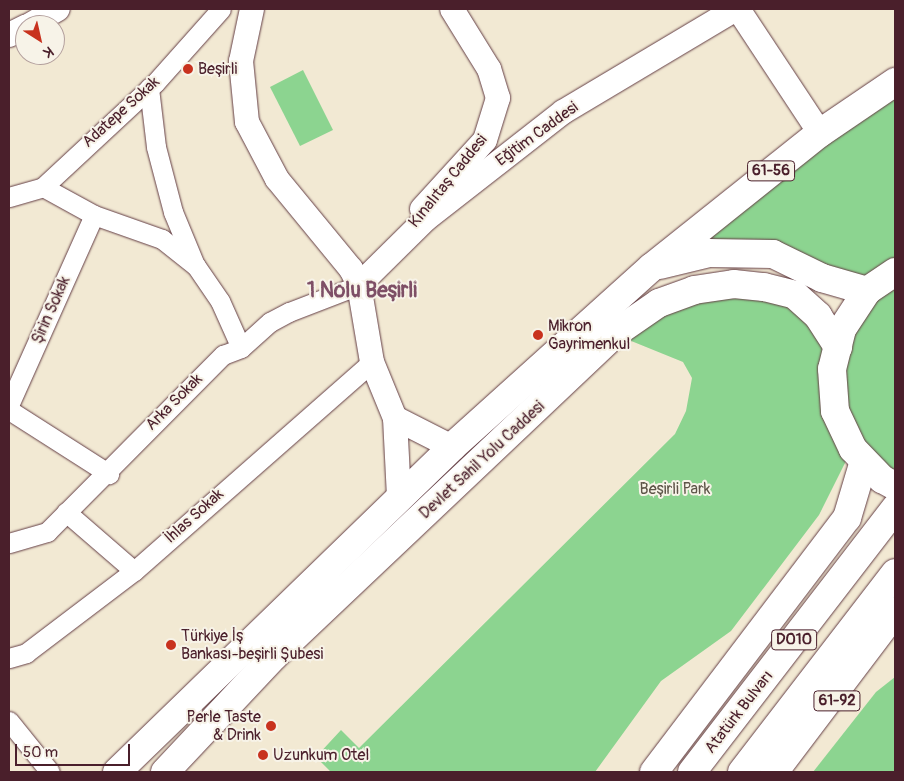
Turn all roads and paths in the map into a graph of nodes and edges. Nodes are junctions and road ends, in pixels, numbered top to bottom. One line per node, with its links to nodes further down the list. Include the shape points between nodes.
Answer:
1 (221, 9): 6 (street, Adatepe Sokak)
2 (252, 9): 15 (street, via 241,61 247,122 277,179 351,269)
3 (452, 9): 11 (street, Kınalıtaş Caddesi, via 489,69 498,98 494,119 485,140 438,189)
4 (737, 9): 7 (street); 11 (street, Eğitim Caddesi, via 563,112)
5 (895, 82): 7 (main road, Devlet Sahil Yolu Caddesi / 61-56)
6 (149, 88): 8 (street, Adatepe Sokak); 12 (street, via 156,147 171,203)
7 (820, 133): 13 (main road, Devlet Sahil Yolu Caddesi / 61-56)
8 (43, 187): 9 (street, Adatepe Sokak); 10 (street)
9 (9, 197)
10 (94, 215): 12 (street, via 162,239); 20 (street, Şirin Sokak)
11 (398, 243): 15 (street, Eğitim Caddesi)
12 (196, 266): 17 (street, via 220,301)
13 (652, 266): 16 (main road, via 709,254 773,254 822,278); 23 (main road, Devlet Sahil Yolu Caddesi)
14 (895, 272): 16 (main road)
15 (358, 285): 17 (street, Arka Sokak, via 270,322); 19 (street)
16 (868, 291): 18 (main road, via 842,329)
17 (241, 348): 25 (street, Arka Sokak, via 223,355 193,382)
18 (838, 348): 24 (main road, via 832,369 835,411 853,449); 39 (main road, Devlet Sahil Yolu Caddesi, via 818,316 795,295 764,287 734,284 702,289 659,304 614,334 274,656)
19 (372, 362): 22 (street); 31 (street, İhlas Sokak)
20 (9, 405)
21 (9, 410): 25 (street)
22 (395, 418): 23 (street); 27 (street)
23 (452, 447): 27 (main road, Devlet Sahil Yolu Caddesi)
24 (864, 461): 26 (main road); 40 (main road, via 847,518)
25 (109, 474): 29 (street, Arka Sokak)
26 (895, 486)
27 (399, 497): 38 (main road, Devlet Sahil Yolu Caddesi)
28 (895, 508): 41 (main road, Atatürk Bulvarı / D010)
29 (66, 512): 30 (street, Arka Sokak, via 47,532); 31 (street)
30 (9, 543)
31 (134, 571): 35 (street, İhlas Sokak, via 26,653)
32 (895, 573): 42 (main road, D010)
33 (895, 612): 43 (main road)
34 (895, 635): 44 (main road, 61-92, via 857,673)
35 (9, 658)
36 (9, 721): 37 (street)
37 (50, 772)
38 (116, 772)
39 (165, 772)
40 (654, 772)
41 (692, 772)
42 (742, 772)
43 (774, 772)
44 (784, 772)

